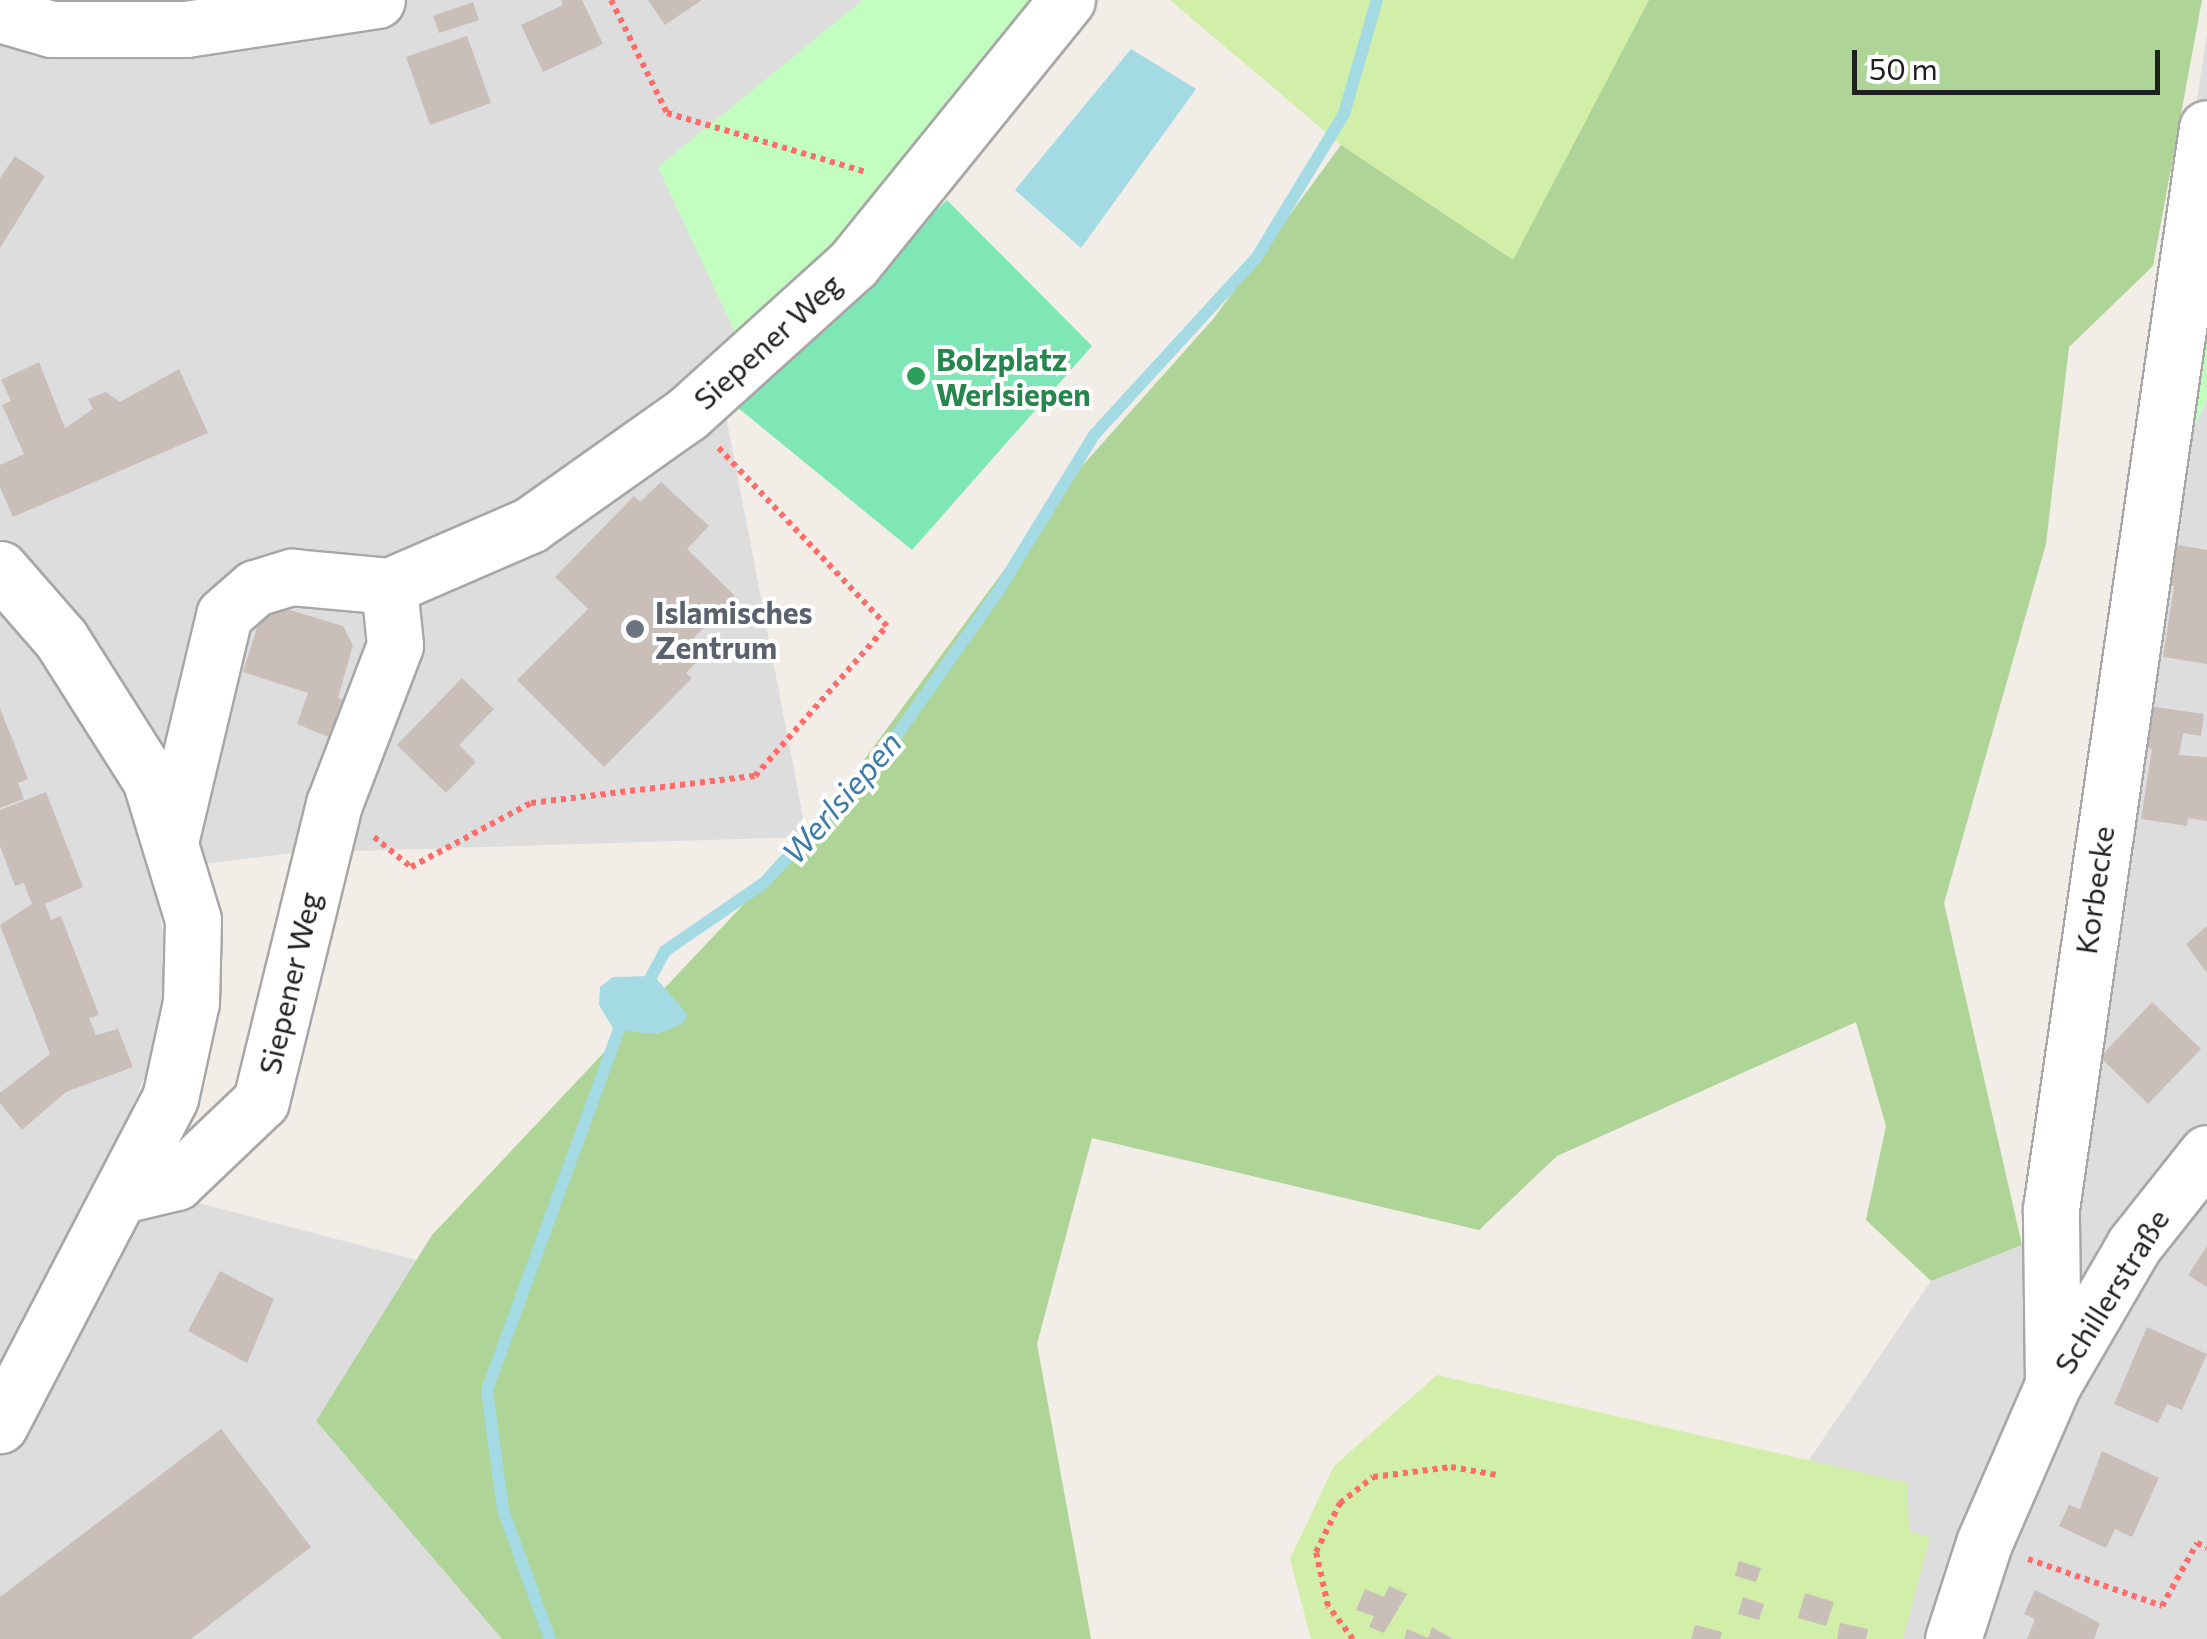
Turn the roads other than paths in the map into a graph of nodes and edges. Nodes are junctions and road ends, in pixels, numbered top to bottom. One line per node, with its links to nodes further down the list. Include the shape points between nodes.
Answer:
1 (377, 0): 3 (street, via 186,29 50,28)
2 (1067, 0): 6 (street, Siepener Weg, via 853,264 687,414 530,525)
3 (0, 14)
4 (2207, 128): 10 (street, Korbecke, via 2051,1209)
5 (0, 569): 7 (street, Siepener Weg, via 61,639 114,719 150,778)
6 (389, 586): 7 (street, Siepener Weg, via 292,577 255,588 224,615); 9 (street, Siepener Weg, via 395,645 334,804 262,1100 176,1182)
7 (171, 838): 9 (street, Siepener Weg, via 193,920 190,1002 170,1098)
8 (2207, 1154): 10 (street, Schillerstraße, via 2127,1256)
9 (122, 1195): 11 (street, Siepener Weg)
10 (2054, 1384): 12 (street, Korbecke, via 1984,1544)
11 (0, 1424)
12 (1953, 1639)

